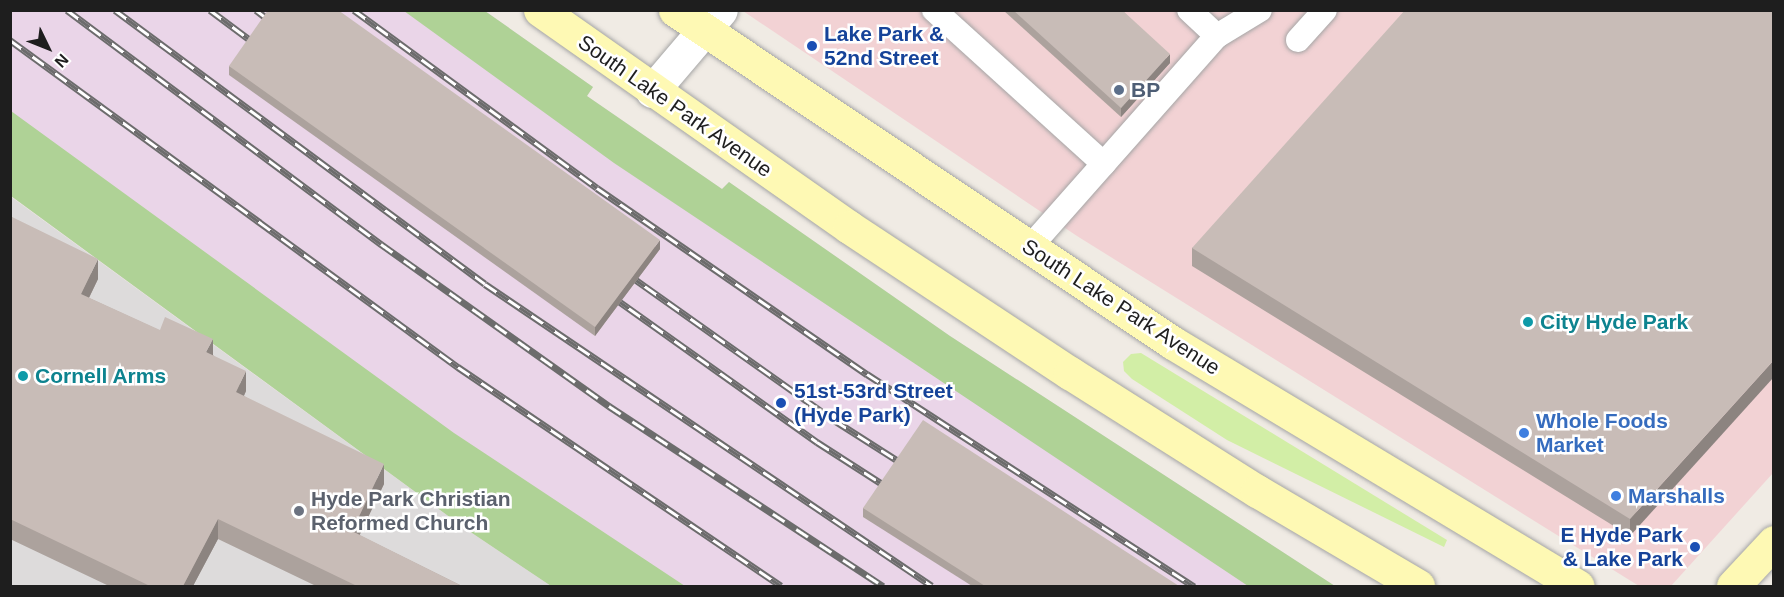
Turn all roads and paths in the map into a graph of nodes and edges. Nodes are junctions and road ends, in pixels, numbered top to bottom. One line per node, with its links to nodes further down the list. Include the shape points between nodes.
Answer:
1 (540, 10): 10 (main road, South Lake Park Avenue)
2 (675, 10): 7 (main road, South Lake Park Avenue)
3 (934, 10): 11 (lane)
4 (1189, 10): 8 (lane)
5 (1260, 10): 8 (lane)
6 (1325, 10): 9 (lane)
7 (712, 21): 10 (street); 12 (main road, South Lake Park Avenue)
8 (1218, 36): 11 (lane)
9 (1298, 40)
10 (652, 91): 14 (main road, South Lake Park Avenue, via 1070,372 1257,491)
11 (1104, 164): 12 (lane)
12 (1030, 247): 15 (main road, South Lake Park Avenue, via 1173,344)
13 (1773, 542): 16 (main road)
14 (1418, 586)
15 (1578, 586)
16 (1733, 586)

